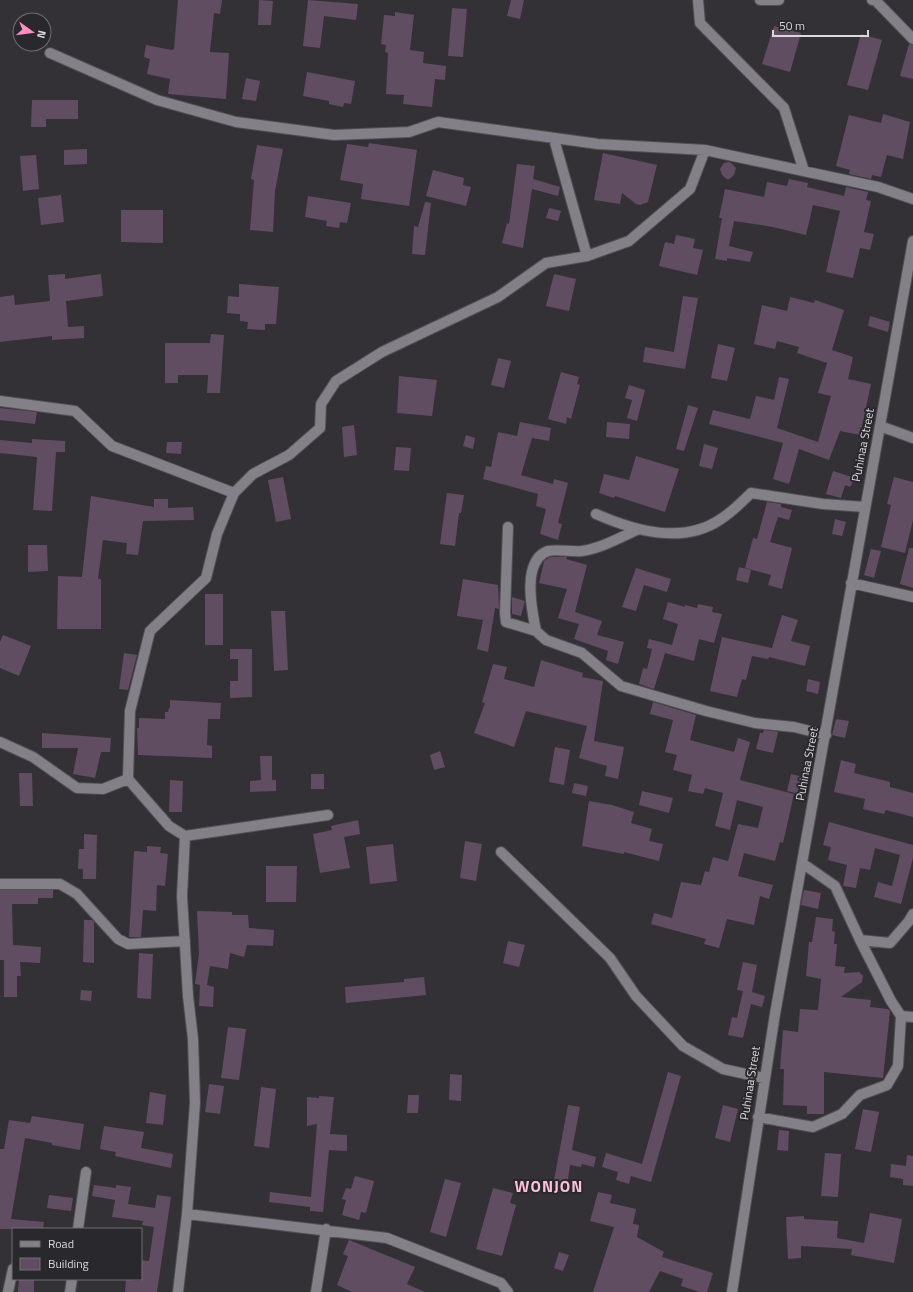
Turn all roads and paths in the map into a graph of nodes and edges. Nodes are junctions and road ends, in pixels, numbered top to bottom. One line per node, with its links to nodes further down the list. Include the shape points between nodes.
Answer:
1 (698, 0): 9 (street, via 700,23 784,108)
2 (760, 0): 3 (street)
3 (779, 0)
4 (872, 0): 5 (street, via 876,1)
5 (913, 39)
6 (50, 53): 7 (street, via 157,100 236,122 334,135 409,132 438,122)
7 (554, 138): 8 (street, via 598,144); 12 (street)
8 (705, 150): 9 (street); 12 (street, via 690,189 629,240)
9 (804, 171): 10 (street, via 878,187)
10 (913, 199)
11 (913, 241): 14 (street, Puhinaa Street)
12 (588, 256): 16 (street, via 546,263 498,297 382,352 336,381 321,404 320,428 289,455 252,474)
13 (0, 401): 16 (street, via 75,411 112,446)
14 (880, 426): 15 (street); 17 (street, Puhinaa Street)
15 (913, 438)
16 (234, 493): 26 (street, via 217,534 206,578 150,632 130,711)
17 (865, 507): 20 (street, via 823,504 752,493 721,519 693,532 662,534); 21 (street, Puhinaa Street)
18 (596, 514): 20 (street)
19 (508, 527): 23 (street, via 506,622)
20 (639, 529): 23 (street, via 582,551 548,551 536,561 531,580 530,600)
21 (851, 583): 22 (street); 24 (street, Puhinaa Street)
22 (913, 597)
23 (536, 631): 24 (street, via 546,640 582,653 621,686 706,712)
24 (826, 735): 30 (street, Puhinaa Street)
25 (0, 742): 26 (street, via 34,757 77,788 103,790)
26 (128, 779): 28 (street, via 169,826)
27 (328, 815): 28 (street)
28 (185, 836): 34 (street, via 182,896)
29 (501, 852): 37 (street, via 610,958 636,996 682,1046 723,1069)
30 (802, 863): 33 (street, via 835,886); 37 (street, Puhinaa Street)
31 (0, 884): 34 (street, via 60,884 77,894 118,939 128,944)
32 (913, 914): 33 (street, via 890,943)
33 (860, 940): 35 (street)
34 (185, 941): 40 (street, via 193,1032 195,1103)
35 (901, 1016): 36 (street); 38 (street, via 898,1066 887,1086 860,1095 842,1114 813,1127)
36 (913, 1018)
37 (764, 1078): 38 (street, Puhinaa Street)
38 (758, 1117): 50 (street, Puhinaa Street)
39 (86, 1172): 41 (street)
40 (187, 1214): 42 (street); 47 (street)
41 (78, 1228)
42 (326, 1230): 48 (street); 49 (street, via 387,1238 501,1283)
43 (12, 1274): 45 (street)
44 (72, 1280): 46 (street)
45 (8, 1292)
46 (70, 1292)
47 (178, 1292)
48 (316, 1292)
49 (508, 1292)
50 (732, 1292)

